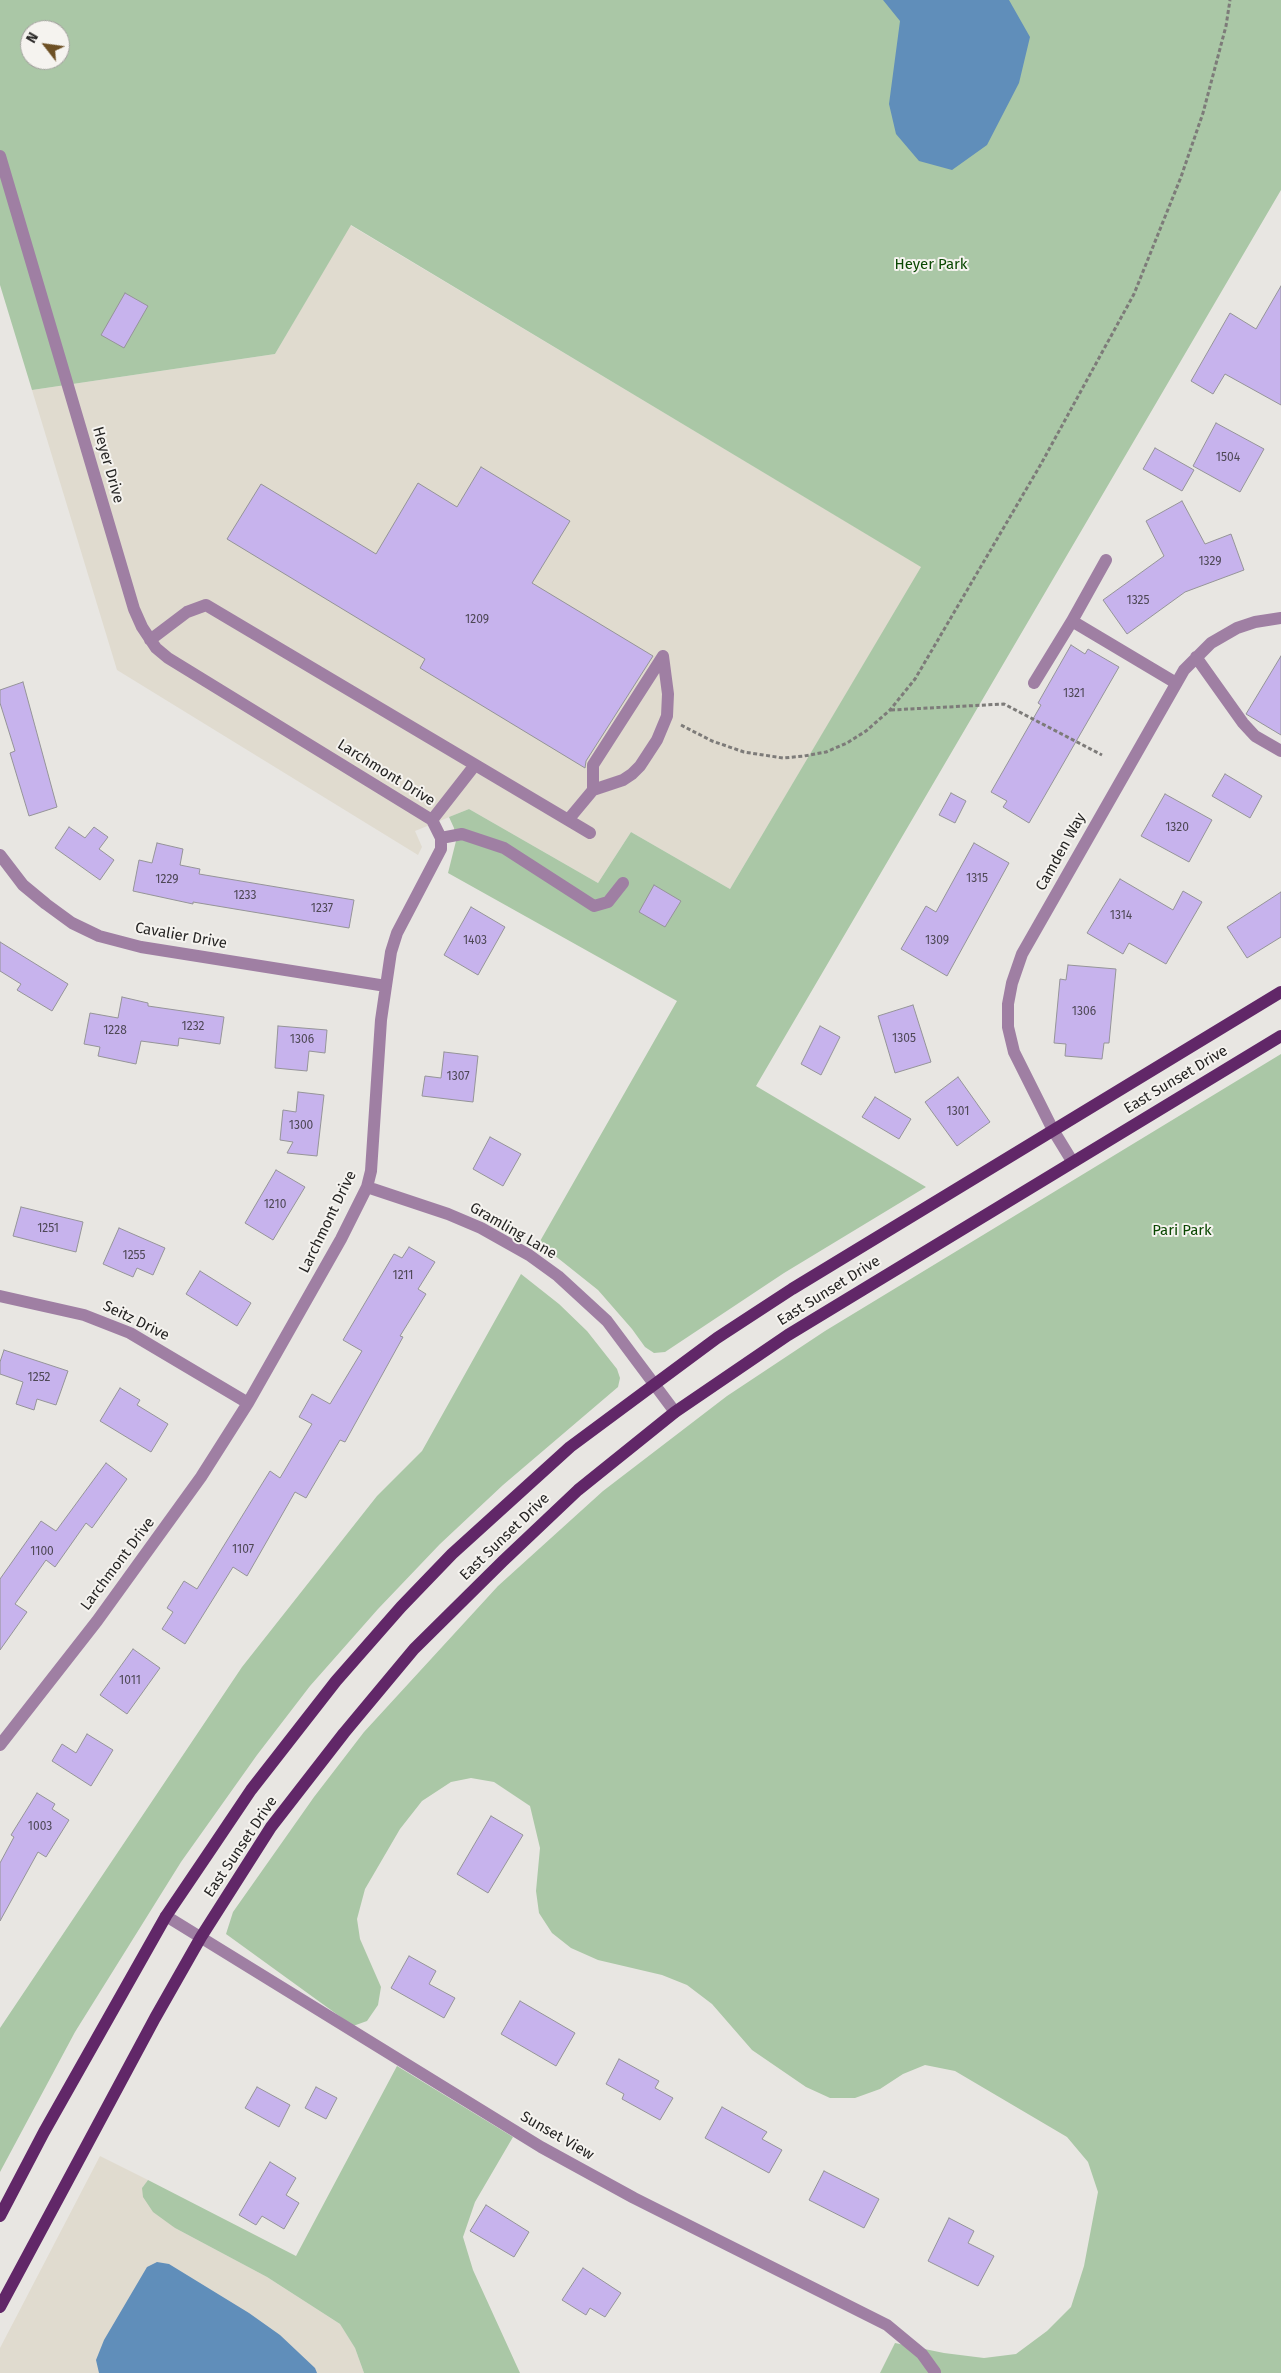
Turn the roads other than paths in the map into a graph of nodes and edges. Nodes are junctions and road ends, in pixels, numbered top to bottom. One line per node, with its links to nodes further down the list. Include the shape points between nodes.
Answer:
1 (0, 156): 5 (street, Heyer Drive, via 134,609)
2 (1106, 560): 4 (street)
3 (1281, 618): 6 (street, Camden Way, via 1237,628 1211,643)
4 (1072, 621): 7 (street); 8 (street)
5 (150, 640): 9 (street, Heyer Drive, via 168,658); 11 (street, via 187,612 206,605)
6 (1196, 657): 8 (street, Camden Way); 10 (street, via 1243,723 1255,736)
7 (1034, 683)
8 (1176, 683): 22 (street, Camden Way, via 1022,954 1012,983 1008,1027 1014,1052)
9 (271, 721): 13 (street, Larchmont Drive)
10 (1281, 752)
11 (475, 765): 13 (street); 14 (street)
12 (593, 790): 12 (street, via 623,780 640,766 657,740 667,716 663,656 593,765); 14 (street)
13 (432, 820): 16 (street, Larchmont Drive)
14 (568, 820): 15 (street)
15 (590, 833)
16 (441, 838): 18 (street, via 462,834 504,848 594,906 608,902); 19 (street, Larchmont Drive, via 441,849 433,867 397,933)
17 (0, 855): 19 (street, Cavalier Drive, via 23,885 46,904 72,923 99,936 141,947)
18 (623, 883)
19 (386, 986): 24 (street, Larchmont Drive)
20 (1281, 992): 22 (main road, East Sunset Drive)
21 (1281, 1036): 23 (main road, East Sunset Drive)
22 (1053, 1130): 23 (street, Camden Way); 26 (main road, East Sunset Drive, via 792,1289)
23 (1072, 1162): 28 (main road, East Sunset Drive, via 788,1335)
24 (367, 1187): 26 (street, Gramling Lane, via 448,1214 529,1255 570,1286 607,1321); 27 (street, Larchmont Drive)
25 (0, 1296): 27 (street, Seitz Drive, via 84,1315 130,1333)
26 (654, 1382): 28 (street, Gramling Lane); 30 (main road, East Sunset Drive, via 570,1446 401,1607 336,1681 251,1790)
27 (248, 1403): 29 (street, Larchmont Drive, via 165,1529)
28 (675, 1412): 31 (main road, East Sunset Drive, via 578,1490 414,1650 271,1827)
29 (0, 1744)
30 (166, 1916): 31 (street, Sunset View); 32 (main road, East Sunset Drive)
31 (201, 1937): 33 (main road, East Sunset Drive); 34 (street, Sunset View, via 541,2147 634,2198 887,2325 922,2354)
32 (0, 2216)
33 (0, 2307)
34 (935, 2372)

